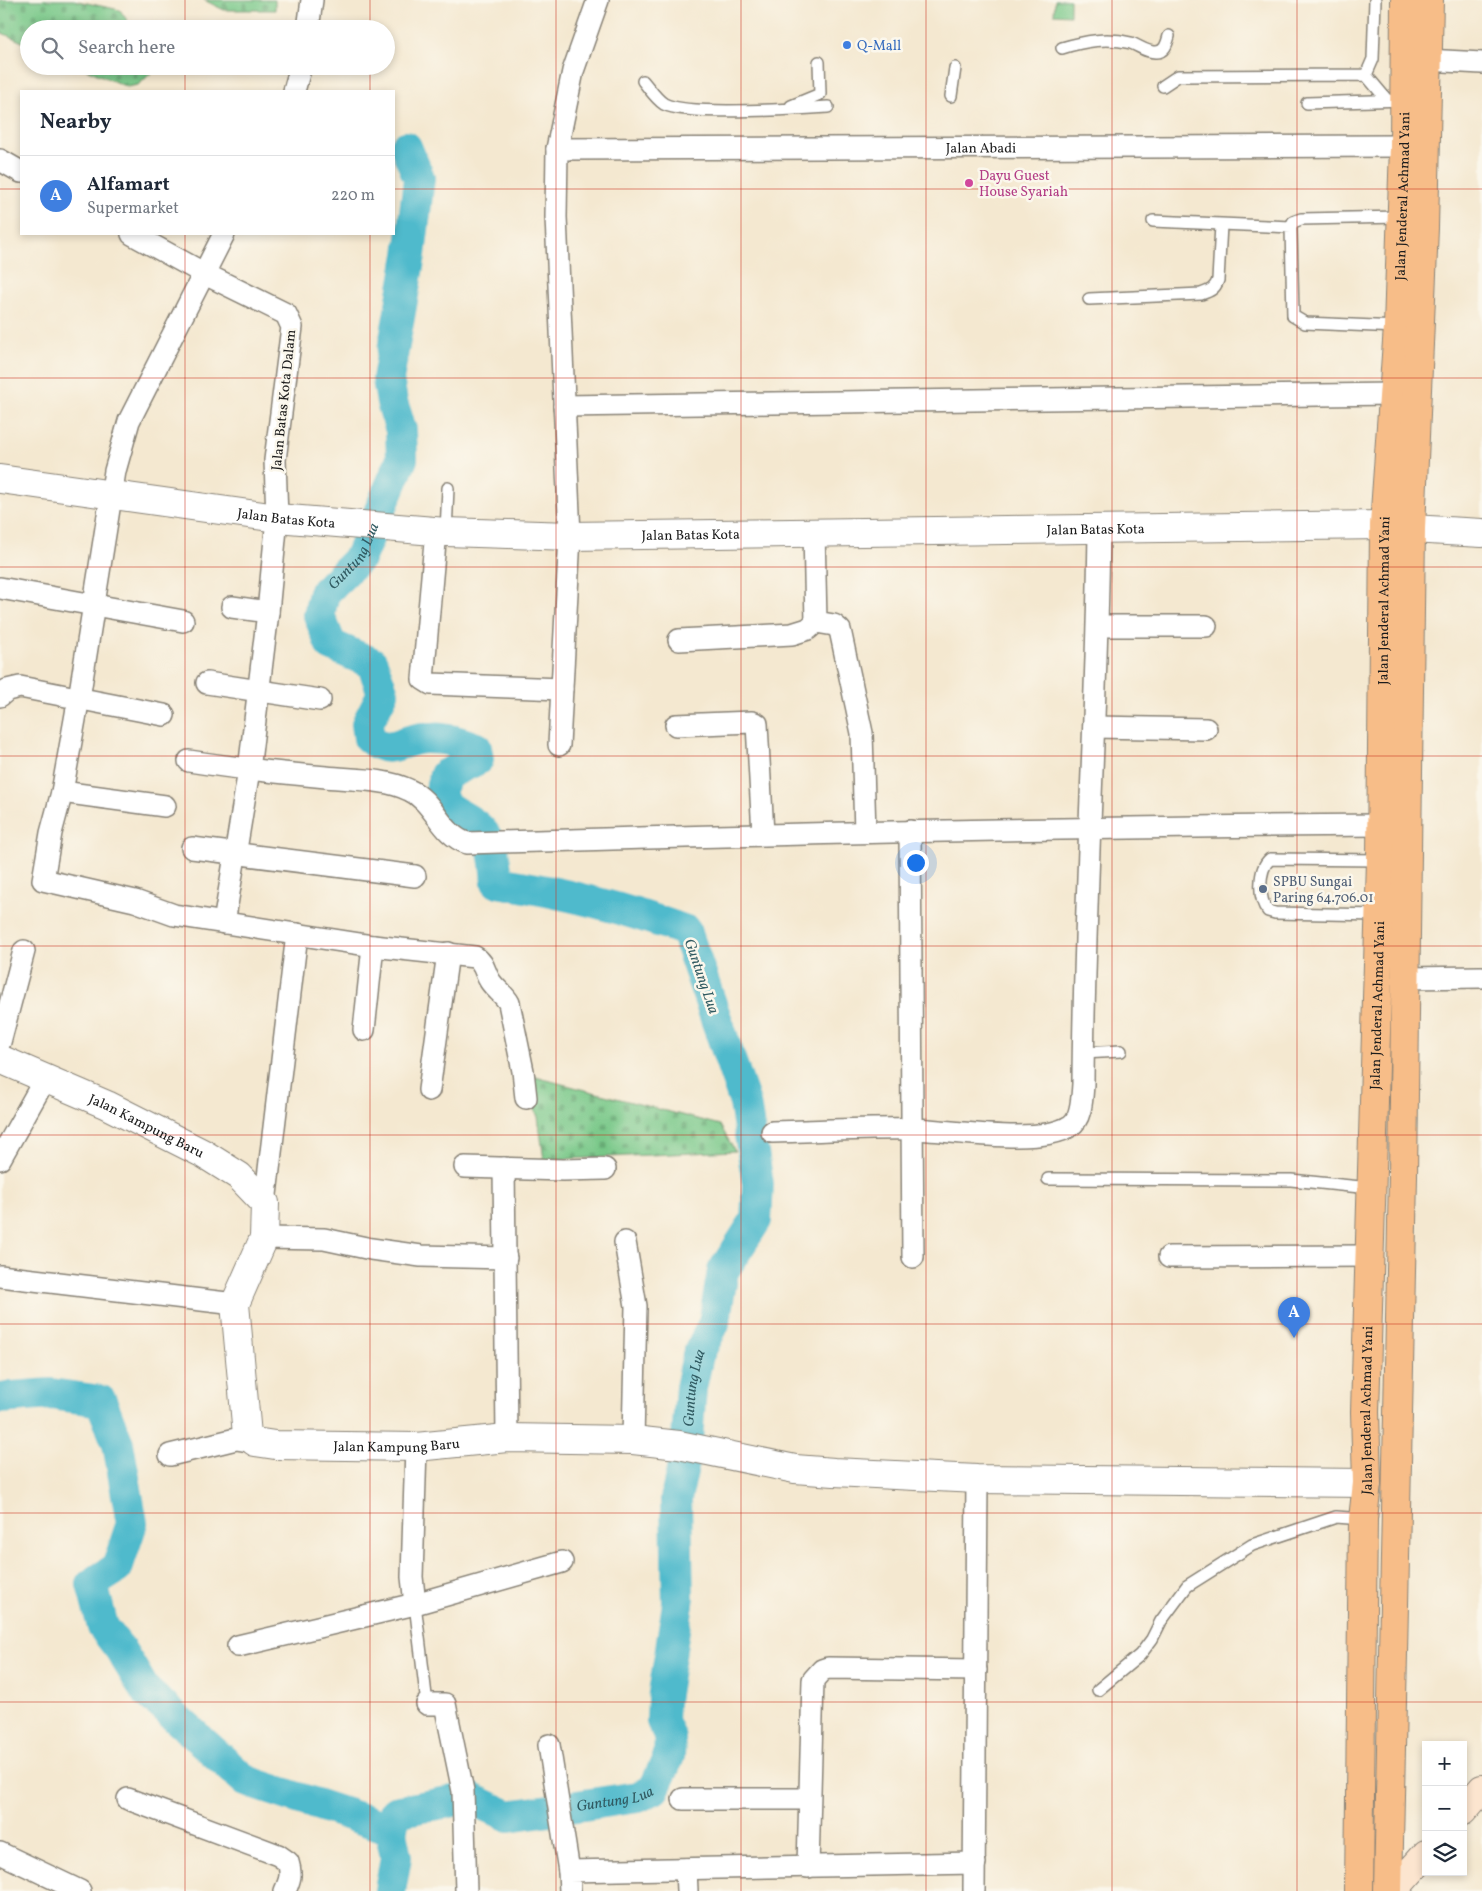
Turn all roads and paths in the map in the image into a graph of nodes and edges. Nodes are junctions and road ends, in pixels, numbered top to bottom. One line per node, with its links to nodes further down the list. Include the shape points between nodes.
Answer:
1 (312, 0): 6 (street)
2 (598, 0): 24 (street, via 573,71)
3 (1375, 0): 14 (lane, via 1373,58)
4 (1405, 0): 19 (highway, Jalan Jenderal Achmad Yani)
5 (1429, 0): 9 (highway, Jalan Jenderal Achmad Yani)
6 (309, 20)
7 (1169, 36): 8 (lane, via 1167,45 1155,53 1130,43 1102,40)
8 (1062, 48)
9 (1426, 60): 11 (street); 44 (highway, Jalan Jenderal Achmad Yani, via 1424,228)
10 (819, 62): 22 (lane, via 820,94)
11 (1482, 63)
12 (955, 68): 18 (lane)
13 (298, 75): 17 (street)
14 (1366, 75): 16 (lane, via 1178,76); 19 (lane)
15 (643, 81): 22 (lane, via 662,103 673,107)
16 (1163, 86)
17 (294, 90)
18 (951, 96)
19 (1396, 100): 20 (lane); 23 (highway, Jalan Jenderal Achmad Yani)
20 (1307, 103)
21 (828, 107): 22 (lane)
22 (782, 110)
23 (1404, 146): 24 (street, Jalan Abadi); 27 (highway, Jalan Jenderal Achmad Yani)
24 (557, 149): 37 (street, via 556,218)
25 (0, 160): 26 (street)
26 (20, 171)
27 (1402, 217): 30 (lane, via 1300,219); 35 (highway, Jalan Jenderal Achmad Yani)
28 (1153, 220): 29 (lane)
29 (1222, 225): 30 (lane); 34 (lane, via 1218,280 1209,291)
30 (1291, 227): 35 (lane, via 1294,316 1297,320)
31 (134, 235): 33 (street, Jalan Batas Kota Dalam)
32 (224, 235): 33 (street)
33 (205, 274): 40 (street, via 129,421); 41 (street, Jalan Batas Kota Dalam, via 286,314 290,321 292,335 274,460)
34 (1089, 299)
35 (1398, 327): 36 (highway, Jalan Jenderal Achmad Yani)
36 (1393, 394): 37 (street); 42 (highway, Jalan Jenderal Achmad Yani)
37 (564, 406): 48 (street)
38 (0, 479): 40 (street, Jalan Batas Kota)
39 (448, 488): 46 (lane)
40 (109, 496): 41 (street, Jalan Batas Kota); 50 (street)
41 (277, 518): 46 (street, Jalan Batas Kota); 52 (street, Jalan Batas Kota Dalam)
42 (1384, 525): 43 (street, Jalan Batas Kota); 70 (highway, Jalan Jenderal Achmad Yani)
43 (1099, 529): 45 (street, Jalan Batas Kota); 55 (street)
44 (1411, 529): 47 (street); 69 (highway, Jalan Jenderal Achmad Yani)
45 (814, 531): 48 (street, Jalan Batas Kota); 54 (street)
46 (441, 532): 48 (street, Jalan Batas Kota); 59 (street, via 423,679 431,684)
47 (1482, 533)
48 (570, 536): 59 (street)
49 (0, 588): 50 (street)
50 (95, 605): 53 (street); 62 (street)
51 (232, 607): 52 (street)
52 (268, 612): 60 (street, Jalan Batas Kota Dalam)
53 (183, 621)
54 (816, 622): 57 (street, via 808,629 792,634); 78 (street, via 834,625 842,636 862,733)
55 (1098, 626): 56 (street); 66 (street)
56 (1206, 626)
57 (679, 640)
58 (206, 683): 60 (street)
59 (562, 689): 68 (street)
60 (259, 691): 63 (street); 72 (street, Jalan Batas Kota Dalam)
61 (0, 696): 62 (street, via 7,690 20,687)
62 (79, 700): 64 (street); 73 (street)
63 (320, 700)
64 (164, 715)
65 (676, 725): 79 (street, via 757,724)
66 (1094, 728): 67 (street); 76 (street)
67 (1206, 729)
68 (559, 745)
69 (1410, 748): 70 (highway); 91 (highway, Jalan Jenderal Achmad Yani)
70 (1381, 749): 75 (highway, Jalan Jenderal Achmad Yani)
71 (189, 761): 72 (street)
72 (249, 770): 79 (street, via 384,783 410,790 458,840 467,843); 81 (street, Jalan Batas Kota Dalam)
73 (62, 792): 74 (street); 85 (street, via 43,880 134,901 174,915)
74 (165, 806)
75 (1382, 826): 76 (street); 82 (highway, Jalan Jenderal Achmad Yani)
76 (1090, 827): 77 (street); 95 (street)
77 (910, 831): 78 (street); 100 (street)
78 (865, 832): 79 (street)
79 (763, 834)
80 (192, 848): 81 (street)
81 (235, 853): 83 (street); 85 (street, Jalan Batas Kota Dalam)
82 (1381, 860): 84 (highway, Jalan Jenderal Achmad Yani); 84 (lane, via 1270,859 1263,868 1261,899 1268,911 1275,913)
83 (415, 876)
84 (1378, 915): 107 (highway, Jalan Jenderal Achmad Yani)
85 (224, 923): 86 (street)
86 (297, 934): 87 (street); 108 (street)
87 (373, 946): 89 (street); 92 (street)
88 (24, 951): 93 (street)
89 (448, 953): 98 (street); 99 (street, via 481,960 490,981 507,998)
90 (1482, 977): 91 (street)
91 (1406, 978): 128 (highway, Jalan Jenderal Achmad Yani)
92 (364, 1030)
93 (0, 1042)
94 (1121, 1051): 95 (lane)
95 (1083, 1053): 100 (street, via 1080,1111 1072,1126 1056,1133 1022,1135)
96 (0, 1059): 97 (street, Jalan Kampung Baru)
97 (45, 1079): 102 (street); 108 (street, Jalan Kampung Baru, via 107,1105 204,1154 239,1176)
98 (429, 1090)
99 (526, 1098)
100 (912, 1129): 101 (street); 112 (street)
101 (772, 1132)
102 (0, 1159)
103 (465, 1167): 104 (street)
104 (504, 1168): 105 (street); 114 (street)
105 (606, 1169)
106 (1048, 1179): 107 (lane, via 1291,1180)
107 (1370, 1188): 111 (highway, Jalan Jenderal Achmad Yani)
108 (266, 1203): 109 (street)
109 (264, 1238): 114 (street, via 324,1239 421,1256); 116 (street)
110 (625, 1242): 118 (street, via 636,1306)
111 (1369, 1256): 113 (street); 123 (highway, Jalan Jenderal Achmad Yani, via 1365,1412)
112 (913, 1257)
113 (1169, 1257)
114 (506, 1258): 117 (street)
115 (0, 1276): 116 (street)
116 (235, 1304): 119 (street, via 247,1435)
117 (507, 1438): 118 (street, Jalan Kampung Baru); 120 (street, Jalan Kampung Baru)
118 (633, 1440): 122 (street, Jalan Kampung Baru, via 679,1445 795,1468)
119 (255, 1442): 120 (street, Jalan Kampung Baru); 121 (street, via 236,1440)
120 (416, 1447): 126 (street, via 412,1577)
121 (170, 1455)
122 (977, 1479): 123 (street, Jalan Kampung Baru); 130 (street)
123 (1367, 1483): 124 (highway, Jalan Jenderal Achmad Yani)
124 (1363, 1519): 127 (highway, Jalan Jenderal Achmad Yani); 133 (lane, via 1336,1516 1252,1545 1187,1586 1140,1655)
125 (562, 1562): 126 (street)
126 (415, 1604): 129 (street); 134 (lane)
127 (1362, 1622): 128 (highway); 132 (highway, Jalan Jenderal Achmad Yani)
128 (1392, 1622): 131 (highway, Jalan Jenderal Achmad Yani)
129 (238, 1646)
130 (976, 1670): 139 (street, via 822,1670 813,1680); 143 (street)
131 (1391, 1678): 132 (highway); 153 (highway, Jalan Jenderal Achmad Yani)
132 (1362, 1679): 152 (highway, Jalan Jenderal Achmad Yani)
133 (1098, 1690)
134 (427, 1704): 149 (street, via 445,1704 463,1798)
135 (549, 1745): 146 (street)
136 (1482, 1789): 140 (main road)
137 (128, 1799): 148 (street, via 278,1856 288,1862 290,1869 291,1878)
138 (683, 1799): 139 (street)
139 (810, 1799): 144 (street)
140 (1467, 1806)
141 (0, 1852): 147 (street)
142 (1422, 1858): 154 (main road)
143 (975, 1863): 144 (street); 151 (street)
144 (808, 1867): 145 (street)
145 (686, 1869): 146 (street); 150 (street)
146 (570, 1881)
147 (80, 1891)
148 (285, 1891)
149 (466, 1891)
150 (688, 1891)
151 (974, 1891)
152 (1359, 1891)
153 (1388, 1891)
154 (1393, 1891)

